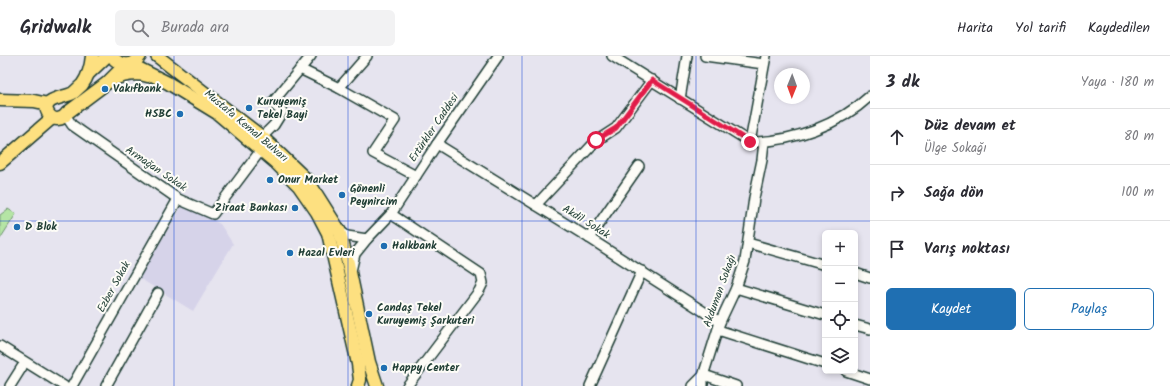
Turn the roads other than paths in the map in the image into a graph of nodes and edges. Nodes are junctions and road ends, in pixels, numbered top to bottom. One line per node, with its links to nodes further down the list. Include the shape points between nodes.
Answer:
1 (92, 56): 17 (main road)
2 (107, 56): 17 (main road)
3 (112, 56): 14 (main road, Mustafa Kemal Bulvarı, via 116,61)
4 (140, 56): 14 (main road, via 135,62)
5 (157, 56): 16 (main road, Mustafa Kemal Bulvarı)
6 (168, 56): 16 (main road)
7 (311, 56): 15 (street)
8 (368, 56): 21 (street)
9 (498, 56): 31 (street, Ertürkler Caddesi)
10 (612, 56): 19 (street)
11 (686, 56): 23 (street)
12 (705, 56): 13 (street)
13 (765, 60): 29 (street)
14 (128, 64): 18 (main road, Mustafa Kemal Bulvarı); 20 (main road)
15 (300, 69): 21 (street); 28 (street, via 272,103 282,112)
16 (179, 73): 28 (main road, Mustafa Kemal Bulvarı)
17 (87, 75): 25 (main road, via 72,93)
18 (163, 80): 20 (main road, via 134,74 120,76); 32 (main road, Mustafa Kemal Bulvarı, via 217,113)
19 (652, 80): 23 (street); 37 (street, via 616,128 596,140)
20 (107, 82): 26 (main road)
21 (339, 88): 35 (street, via 395,120 374,153)
22 (870, 96): 30 (street, via 850,112 816,129)
23 (680, 99): 29 (street)
24 (0, 100): 25 (main road)
25 (53, 101): 26 (main road, via 66,103); 27 (main road, via 47,107)
26 (66, 114): 27 (main road, via 59,119); 36 (street, Armağan Sokak, via 72,125)
27 (52, 118): 33 (main road)
28 (262, 137): 39 (main road, Mustafa Kemal Bulvarı, via 308,181)
29 (750, 142): 30 (street)
30 (764, 142): 42 (street, Akduman Sokağı)
31 (437, 144): 35 (street, Ertürkler Caddesi); 37 (street, Akdil Sokak)
32 (261, 150): 36 (street, Armağan Sokak, via 213,214); 66 (main road, Mustafa Kemal Bulvarı, via 299,186 328,233 358,364)
33 (0, 163)
34 (639, 166): 40 (street)
35 (416, 176): 38 (street, Ertürkler Caddesi)
36 (178, 199): 64 (street, Ezber Sokak)
37 (536, 205): 40 (street, Akdil Sokak)
38 (391, 214): 41 (street, Ertürkler Caddesi); 68 (street, via 481,274 483,283)
39 (339, 230): 41 (street, via 347,236); 46 (main road, Mustafa Kemal Bulvarı)
40 (589, 238): 44 (street, Akdil Sokak)
41 (367, 239): 46 (street, Ertürkler Caddesi, via 355,254)
42 (748, 243): 43 (street); 48 (street, Akduman Sokağı)
43 (822, 264)
44 (642, 271): 51 (street, Akdil Sokak); 69 (street)
45 (858, 274): 47 (street)
46 (350, 276): 67 (main road, Mustafa Kemal Bulvarı, via 369,362)
47 (870, 278)
48 (736, 288): 50 (street); 51 (street, Akduman Sokağı)
49 (158, 293): 65 (street)
50 (822, 314)
51 (719, 326): 56 (street, Akdil Sokak); 59 (street, Akduman Sokağı)
52 (858, 326): 53 (street)
53 (870, 329)
54 (0, 346): 63 (street)
55 (0, 353): 57 (street)
56 (822, 363)
57 (22, 367): 61 (street); 62 (street)
58 (856, 374): 60 (street)
59 (704, 376): 70 (street); 71 (street, Akduman Sokağı); 72 (street)
60 (870, 378)
61 (10, 386)
62 (50, 386)
63 (64, 386)
64 (72, 386)
65 (106, 386)
66 (358, 386)
67 (377, 386)
68 (407, 386)
69 (590, 386)
70 (693, 386)
71 (703, 386)
72 (736, 386)

